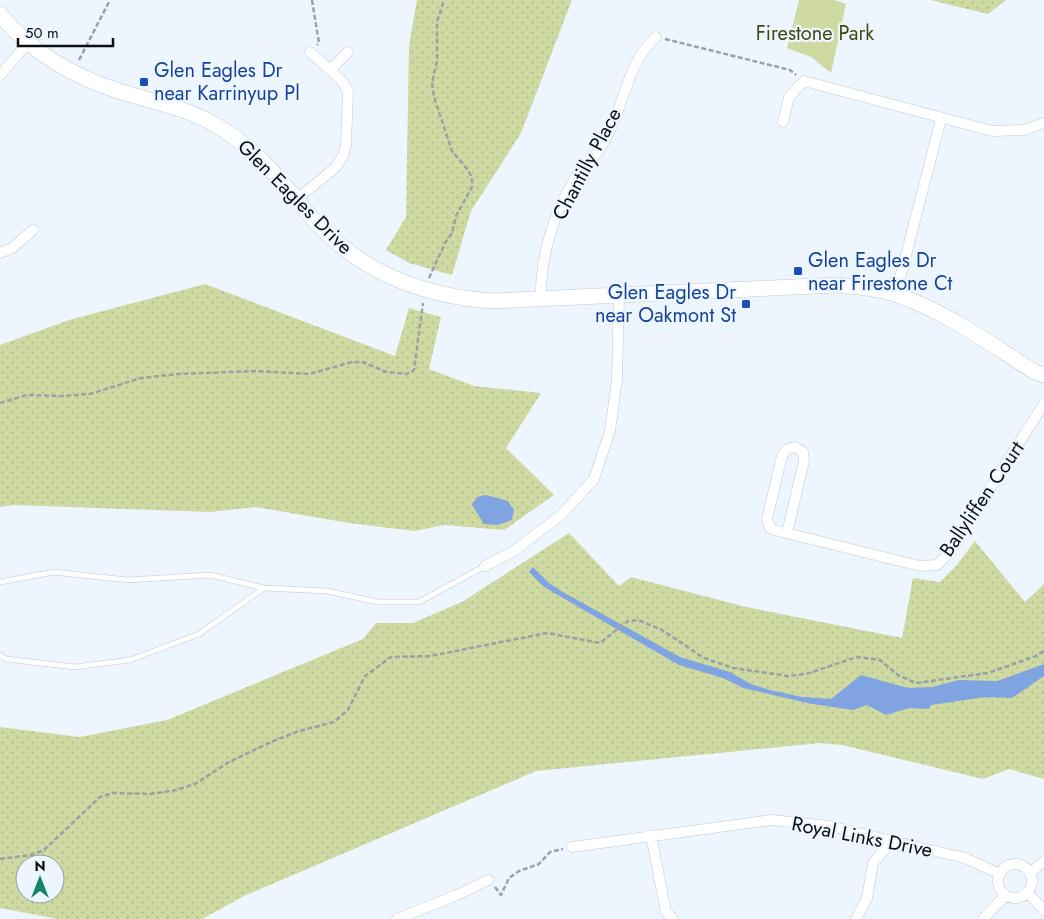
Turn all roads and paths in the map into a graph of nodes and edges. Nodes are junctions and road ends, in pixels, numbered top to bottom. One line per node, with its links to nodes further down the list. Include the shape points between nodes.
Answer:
1 (110, 0): 9 (path)
2 (312, 0): 7 (path, via 319,43)
3 (444, 0): 19 (path, via 437,22 437,61 432,83 434,97 452,151 468,170 472,187 433,267)
4 (0, 14): 6 (street, Glen Eagles Drive)
5 (656, 37): 12 (path, via 790,70); 22 (street, Chantilly Place, via 640,55 611,128 595,156 574,179 556,217 541,271)
6 (28, 43): 11 (street); 16 (street, Glen Eagles Drive, via 95,83 175,106 217,126 258,154)
7 (310, 52): 10 (street)
8 (348, 52): 10 (street)
9 (77, 64)
10 (330, 70): 16 (street, via 348,91 345,151 336,167)
11 (0, 75)
12 (804, 81): 13 (street); 14 (street, via 789,97)
13 (941, 119): 15 (street, via 1007,132); 20 (street)
14 (783, 122)
15 (1044, 123)
16 (297, 199): 19 (street, Glen Eagles Drive, via 313,219 347,250 384,274)
17 (33, 230): 18 (street, via 12,248)
18 (0, 253)
19 (426, 290): 22 (street, Glen Eagles Drive, via 469,300); 24 (path, via 414,370 407,374 386,372 364,362 352,362 309,374 256,371 178,374 141,378 90,394 27,395)
20 (896, 294): 21 (street, Glen Eagles Drive, via 836,286); 23 (street, Glen Eagles Drive, via 941,313)
21 (619, 296): 22 (street, Glen Eagles Drive); 27 (street, via 617,379 611,422 594,479 560,515 514,551)
22 (541, 299)
23 (1044, 375)
24 (0, 403)
25 (1044, 404): 26 (street, Ballyliffen Court, via 947,555 937,565 920,566)
26 (787, 533): 26 (street, Ballyliffen Court, via 804,461 803,452 795,447 787,449 782,456 766,519 770,528)
27 (485, 566): 29 (lane, via 419,602 378,602 327,591)
28 (0, 582): 29 (lane, via 54,572 127,580 210,574)
29 (264, 588): 31 (lane, via 199,634 130,660 75,667 6,659)
30 (1044, 651): 35 (path, via 988,673 931,682 916,683 898,675 880,660 857,657 806,674 788,676 718,663 692,651 662,630 638,620 628,621 600,644 547,633 430,656 396,656 384,660 365,676 348,710 334,722 272,742 195,784 150,794 113,793 100,797 44,850)
31 (0, 655)
32 (651, 835): 33 (street, Royal Links Drive, via 771,820 830,826); 34 (street, Royal Links Drive); 44 (street, via 666,912)
33 (892, 840): 38 (street, Royal Links Drive, via 965,858); 45 (street, via 873,863 867,898)
34 (572, 848): 39 (path, via 550,852 539,864 509,878 501,895)
35 (0, 859)
36 (1044, 861): 37 (street)
37 (1030, 873): 38 (street, via 1022,866 1012,864); 40 (street, via 1032,883)
38 (1000, 874): 41 (street, via 998,883)
39 (488, 880): 43 (street)
40 (1027, 892): 41 (street, via 1017,897); 42 (street)
41 (1006, 895): 46 (street)
42 (1044, 910)
43 (397, 919)
44 (673, 919)
45 (856, 919)
46 (983, 919)

